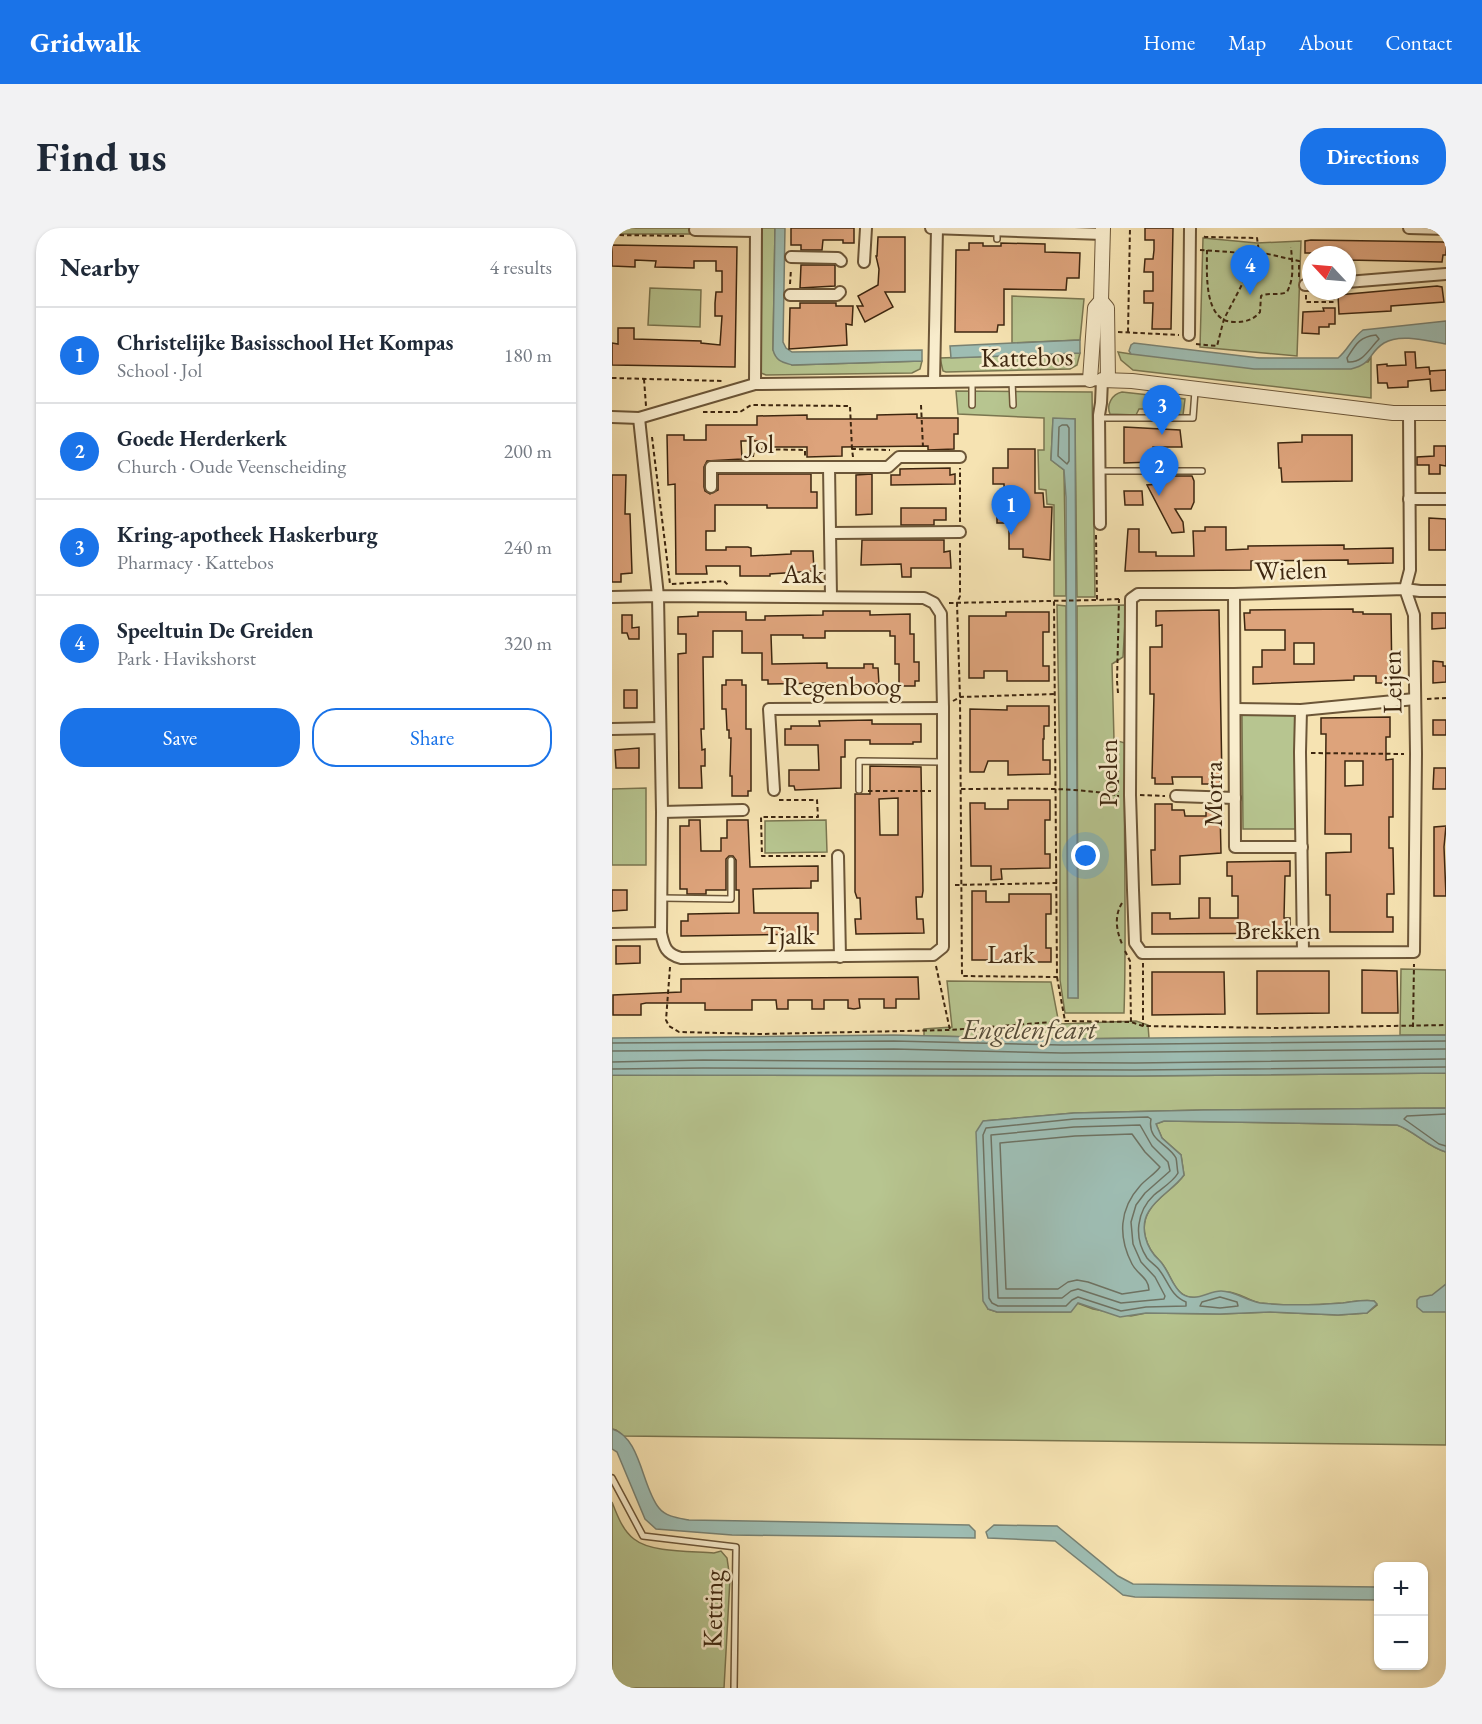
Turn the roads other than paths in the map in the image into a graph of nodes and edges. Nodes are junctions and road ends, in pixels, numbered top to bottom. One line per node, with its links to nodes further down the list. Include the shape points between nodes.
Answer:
1 (866, 228): 12 (street)
2 (931, 228): 3 (street)
3 (937, 228): 8 (street, via 997,235); 20 (street)
4 (1190, 228): 17 (street)
5 (1409, 228): 7 (street)
6 (756, 229): 9 (street); 22 (street)
7 (1446, 229)
8 (1103, 231): 18 (street, via 1101,301 1095,308)
9 (695, 233)
10 (791, 257): 11 (street)
11 (841, 261)
12 (864, 262)
13 (1446, 274): 14 (street)
14 (1356, 281)
15 (840, 292): 16 (street, via 837,296)
16 (790, 294)
17 (1192, 335)
18 (1100, 380): 19 (street, Kattebos); 23 (street, Kattebos); 30 (street)
19 (1012, 381): 21 (street, Kattebos); 25 (lane)
20 (934, 382): 21 (street, Kattebos); 22 (street, Kattebos)
21 (972, 382): 24 (lane)
22 (755, 384): 29 (street, Kattebos)
23 (1196, 389): 27 (street, Kattebos); 30 (lane, via 1193,418)
24 (972, 405)
25 (1013, 405)
26 (1446, 412): 27 (street, Kattebos)
27 (1409, 414): 36 (street, Leijen)
28 (612, 417): 29 (street, Kattebos)
29 (639, 418): 44 (street)
30 (1099, 418): 33 (street)
31 (960, 457): 32 (street, Jol, via 899,457 888,467)
32 (830, 467): 35 (street, Jol, via 711,467); 40 (street)
33 (1100, 471): 34 (lane); 38 (street)
34 (1202, 471)
35 (711, 487)
36 (1409, 499): 37 (street); 41 (street, Leijen, via 1410,570)
37 (1446, 499)
38 (1098, 526)
39 (960, 532): 40 (street)
40 (832, 533): 45 (street)
41 (1406, 589): 42 (street, Wielen); 43 (street, Wielen); 48 (street, Leijen, via 1414,615)
42 (1446, 591)
43 (1234, 594): 47 (street, Wielen); 50 (street, Morra)
44 (658, 596): 45 (street, Aak); 46 (street, Aak); 52 (street)
45 (831, 596): 49 (street, Aak, via 924,598 934,603 941,614)
46 (612, 597)
47 (1134, 597): 68 (street, Poelen, via 1130,795 1135,943)
48 (1415, 699): 51 (street); 67 (street, Leijen)
49 (943, 708): 54 (street); 55 (street, Regenboog, via 769,709)
50 (1235, 709): 51 (street); 58 (street, Morra)
51 (1301, 710): 61 (street)
52 (660, 728): 53 (street); 60 (street)
53 (612, 729)
54 (944, 762): 56 (lane, via 859,761); 70 (street, Tjalk, via 943,947 933,955)
55 (774, 790)
56 (859, 790)
57 (1176, 796): 58 (street)
58 (1235, 798): 61 (street, Morra, via 1235,847)
59 (742, 810): 60 (street)
60 (662, 812): 64 (street)
61 (1302, 847): 69 (street)
62 (838, 856): 70 (street)
63 (731, 860): 64 (lane, via 731,899)
64 (661, 898): 65 (street)
65 (661, 933): 66 (street); 70 (street, Tjalk, via 663,945 671,955 681,958)
66 (612, 934)
67 (1414, 951): 69 (street, Brekken)
68 (1142, 952): 69 (street, Brekken)
69 (1303, 952)
70 (840, 957)
71 (612, 1478): 72 (lane, Ketting, via 643,1536 736,1547)
72 (734, 1688)

